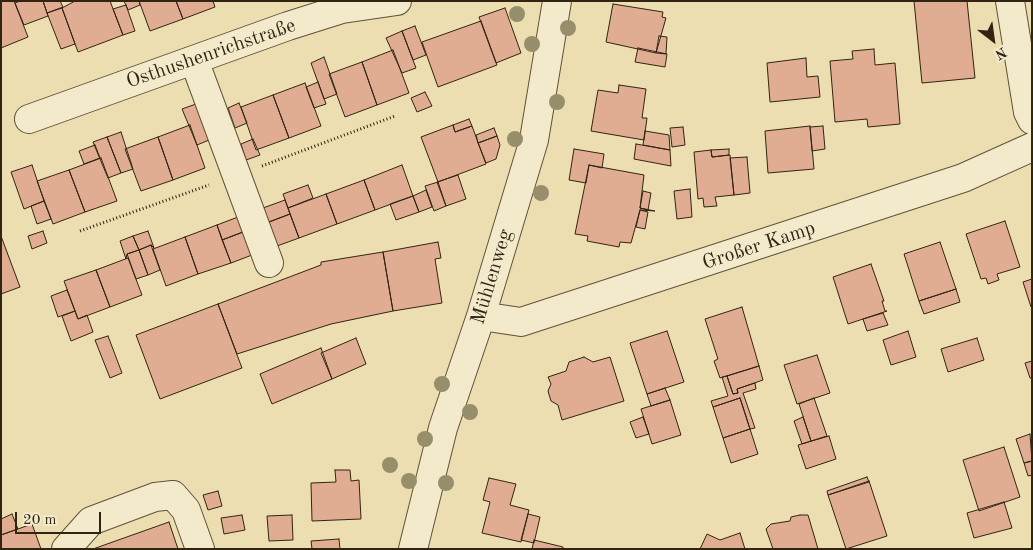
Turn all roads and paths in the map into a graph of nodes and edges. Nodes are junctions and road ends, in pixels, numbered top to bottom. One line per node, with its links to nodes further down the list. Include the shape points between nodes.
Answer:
1 (397, 1): 4 (street, Osthushenrichstraße, via 342,9)
2 (557, 1): 9 (street, Mühlenweg, via 534,140)
3 (1010, 1): 6 (street)
4 (194, 60): 5 (street, Osthushenrichstraße); 8 (street)
5 (29, 119)
6 (1032, 120)
7 (1032, 148): 9 (street, Großer Kamp, via 963,178 522,322)
8 (269, 263)
9 (481, 316): 12 (street, Mühlenweg, via 443,428)
10 (66, 549): 11 (street, via 91,521 155,497 173,495 186,510)
11 (200, 549)
12 (414, 549)

